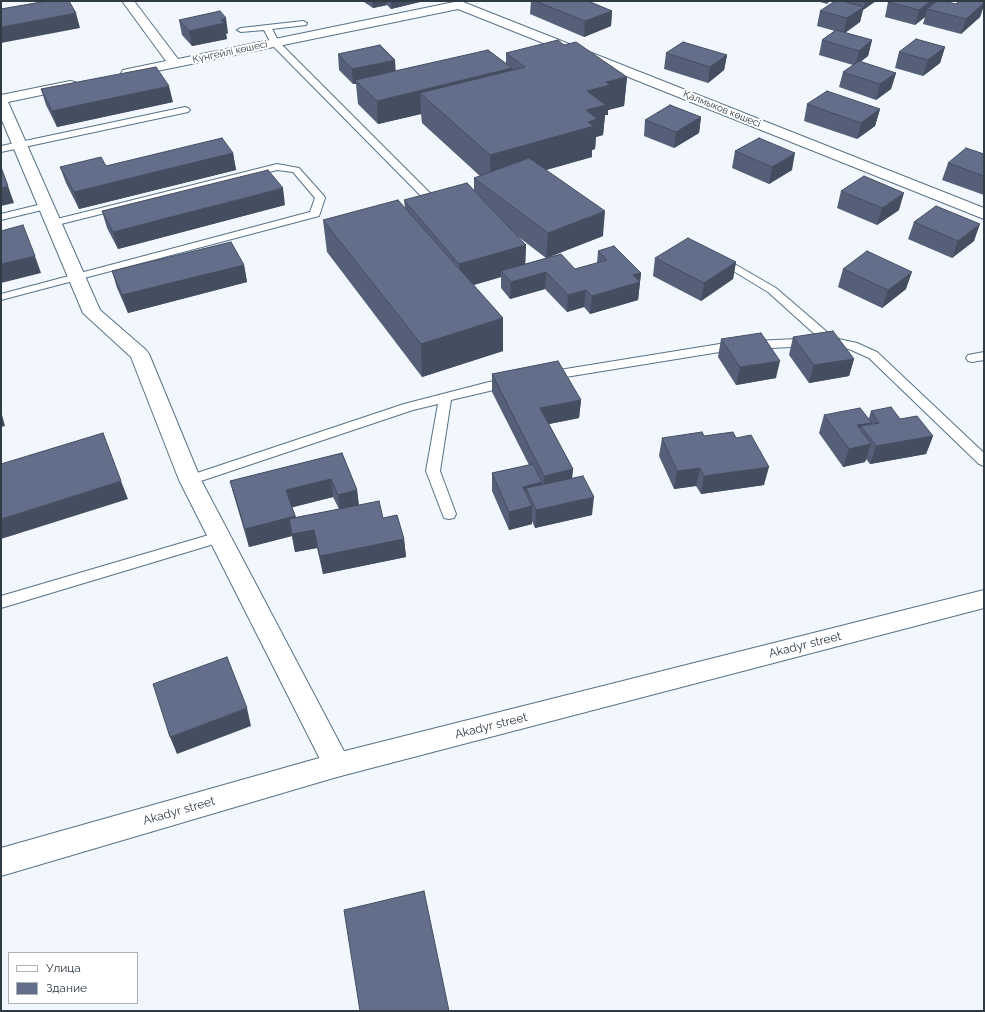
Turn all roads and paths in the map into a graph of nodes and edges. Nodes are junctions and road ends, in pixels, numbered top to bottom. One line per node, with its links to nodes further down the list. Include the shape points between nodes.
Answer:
1 (128, 1): 7 (street)
2 (459, 5): 6 (street, Күнгейлі көшесі); 14 (street, Қалмыков көшесі)
3 (303, 23): 4 (lane)
4 (267, 28): 5 (lane); 6 (lane)
5 (241, 30)
6 (275, 43): 7 (street, Күнгейлі көшесі); 13 (lane)
7 (174, 63): 8 (street, Күнгейлі көшесі)
8 (114, 76)
9 (84, 82): 10 (street)
10 (1, 100): 12 (street)
11 (186, 110): 12 (lane)
12 (11, 147): 15 (street)
13 (429, 198)
14 (984, 214)
15 (50, 215): 16 (lane); 18 (street); 18 (lane, via 277,167 296,170 320,198 315,214)
16 (1, 217)
17 (709, 252): 20 (lane, via 772,290)
18 (77, 278): 19 (lane); 25 (street, via 92,313 139,354)
19 (1, 297)
20 (830, 341): 23 (lane, via 732,346 489,386); 24 (lane, via 853,346 873,355)
21 (984, 356): 22 (lane)
22 (972, 358)
23 (445, 397): 25 (lane, via 409,406); 26 (lane, via 433,471)
24 (984, 461)
25 (190, 480): 27 (street)
26 (449, 514)
27 (219, 537): 29 (lane); 30 (street)
28 (984, 599): 30 (street, Akadyr street)
29 (1, 602)
30 (337, 765): 31 (street, Akadyr street)
31 (1, 862)

